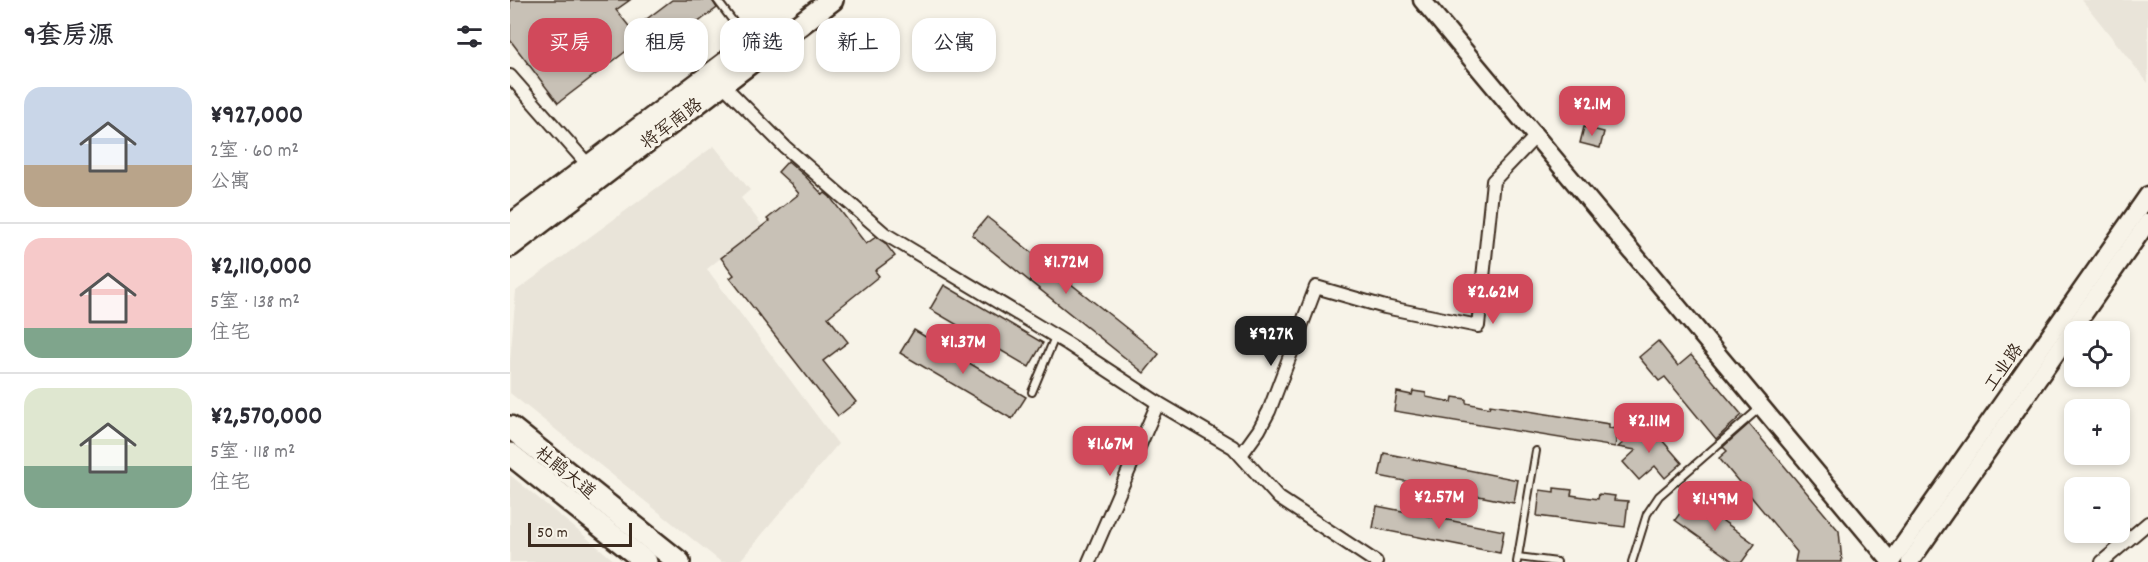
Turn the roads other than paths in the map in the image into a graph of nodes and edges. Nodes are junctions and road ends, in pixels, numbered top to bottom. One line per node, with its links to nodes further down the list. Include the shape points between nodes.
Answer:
1 (717, 0): 5 (lane)
2 (808, 0): 6 (highway, 将军南路)
3 (832, 0): 9 (highway, 将军南路)
4 (1422, 0): 10 (main road)
5 (730, 18)
6 (784, 18)
7 (720, 67): 11 (highway, 将军南路)
8 (510, 76): 11 (street)
9 (722, 84): 15 (highway, 将军南路); 16 (street, via 771,134 885,234)
10 (1536, 136): 19 (main road); 23 (street, via 1493,181 1478,326 1385,307 1317,287 1269,411)
11 (589, 166): 14 (highway, 将军南路)
12 (2148, 195): 32 (main road, 工业路)
13 (2148, 222): 33 (main road, 工业路)
14 (510, 226)
15 (510, 246)
16 (1055, 336): 17 (lane); 18 (street)
17 (1032, 392)
18 (1158, 403): 23 (street, via 1233,447); 28 (street)
19 (1762, 407): 31 (lane, via 1659,496 1647,514); 32 (main road)
20 (510, 427): 27 (highway, 杜鹃大道)
21 (1536, 451): 25 (lane)
22 (510, 454): 26 (highway, 杜鹃大道)
23 (1240, 455): 29 (street, via 1279,498)
24 (2148, 523): 34 (street)
25 (1517, 559): 30 (lane)
26 (646, 562)
27 (679, 562)
28 (1089, 562)
29 (1376, 562)
30 (1557, 562)
31 (1632, 562)
32 (1891, 562)
33 (1910, 562)
34 (2102, 562)

